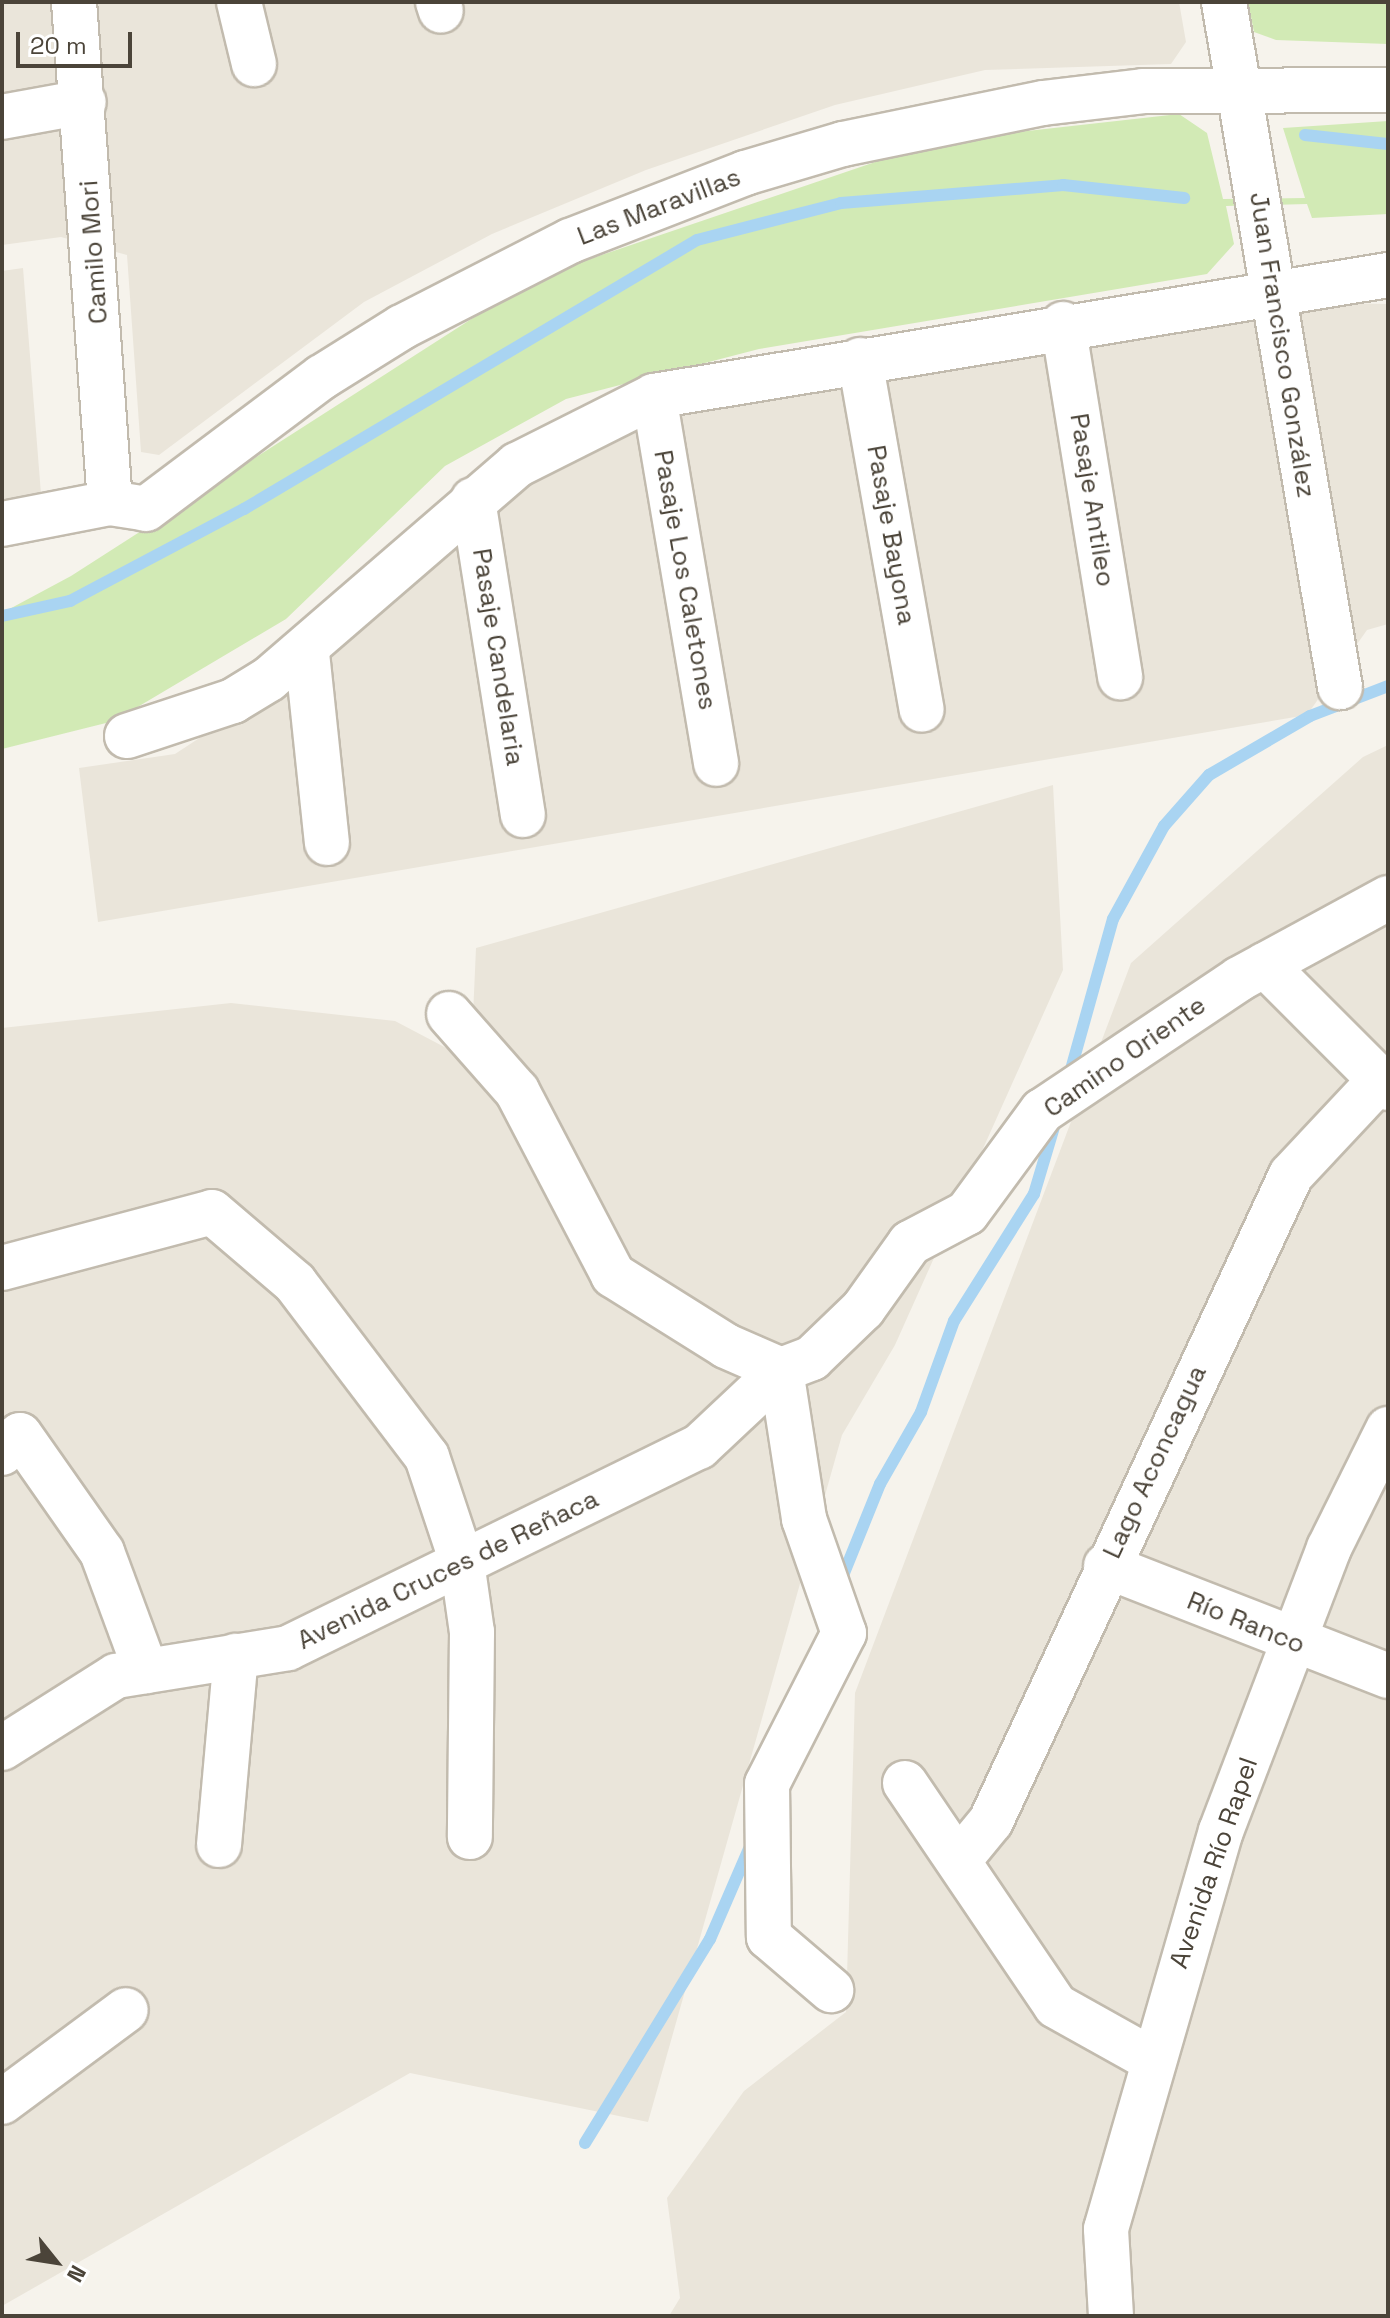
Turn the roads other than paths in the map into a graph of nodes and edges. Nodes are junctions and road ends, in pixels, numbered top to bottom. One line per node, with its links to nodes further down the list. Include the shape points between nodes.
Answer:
1 (74, 2): 7 (street, Camilo Mori)
2 (239, 2): 4 (street)
3 (1224, 2): 6 (street, Juan Francisco González)
4 (254, 64)
5 (1388, 90): 6 (street, Las Maravillas)
6 (1243, 91): 10 (street, Juan Francisco González); 15 (street, Las Maravillas, via 1143,91 942,121 672,199 570,241 402,327 322,377 146,509)
7 (84, 102): 8 (street); 15 (street, Camilo Mori)
8 (2, 117)
9 (1388, 275): 10 (street)
10 (1270, 291): 11 (street); 19 (street, Juan Francisco González)
11 (1063, 324): 12 (street); 18 (street, Pasaje Antileo)
12 (860, 360): 13 (street); 20 (street, Pasaje Bayona)
13 (654, 396): 14 (street, via 570,433); 22 (street, Pasaje Los Caletones)
14 (473, 500): 17 (street); 23 (street, Pasaje Candelaria)
15 (110, 503): 16 (street, Las Maravillas)
16 (2, 524)
17 (307, 653): 21 (street, via 233,701); 24 (street)
18 (1120, 677)
19 (1340, 687)
20 (922, 710)
21 (127, 736)
22 (716, 764)
23 (523, 815)
24 (327, 843)
25 (1388, 898): 26 (street, Camino Oriente)
26 (1265, 965): 28 (street); 30 (street, Camino Oriente, via 1042,1111 967,1213 910,1243 863,1309 812,1358)
27 (449, 1014): 30 (street, via 517,1091 613,1275 726,1346)
28 (1384, 1085): 34 (street, Lago Aconcagua, via 1291,1175)
29 (2, 1268): 33 (street, via 212,1212 295,1283 427,1457)
30 (781, 1370): 33 (street, Avenida Cruces de Reñaca, via 699,1447); 44 (street, via 804,1519 844,1633 767,1784 769,1937)
31 (1388, 1429): 35 (street, Avenida Río Rapel)
32 (2, 1453): 37 (street, via 20,1435 102,1552)
33 (462, 1562): 36 (street, Avenida Cruces de Reñaca, via 288,1648); 41 (street, via 472,1632)
34 (1106, 1566): 35 (street, Río Ranco); 43 (street, Lago Aconcagua, via 991,1821)
35 (1293, 1643): 38 (street, Río Ranco); 46 (street, Avenida Río Rapel, via 1221,1831)
36 (236, 1656): 37 (street, Avenida Cruces de Reñaca); 42 (street)
37 (146, 1671): 39 (street, Avenida Cruces de Reñaca, via 116,1676)
38 (1388, 1676)
39 (2, 1748)
40 (905, 1783): 43 (street)
41 (470, 1837)
42 (219, 1845)
43 (959, 1860): 46 (street, via 1056,2006)
44 (831, 1990)
45 (126, 2010): 47 (street)
46 (1151, 2059): 48 (street, Avenida Río Rapel, via 1106,2229)
47 (2, 2102)
48 (1111, 2316)

